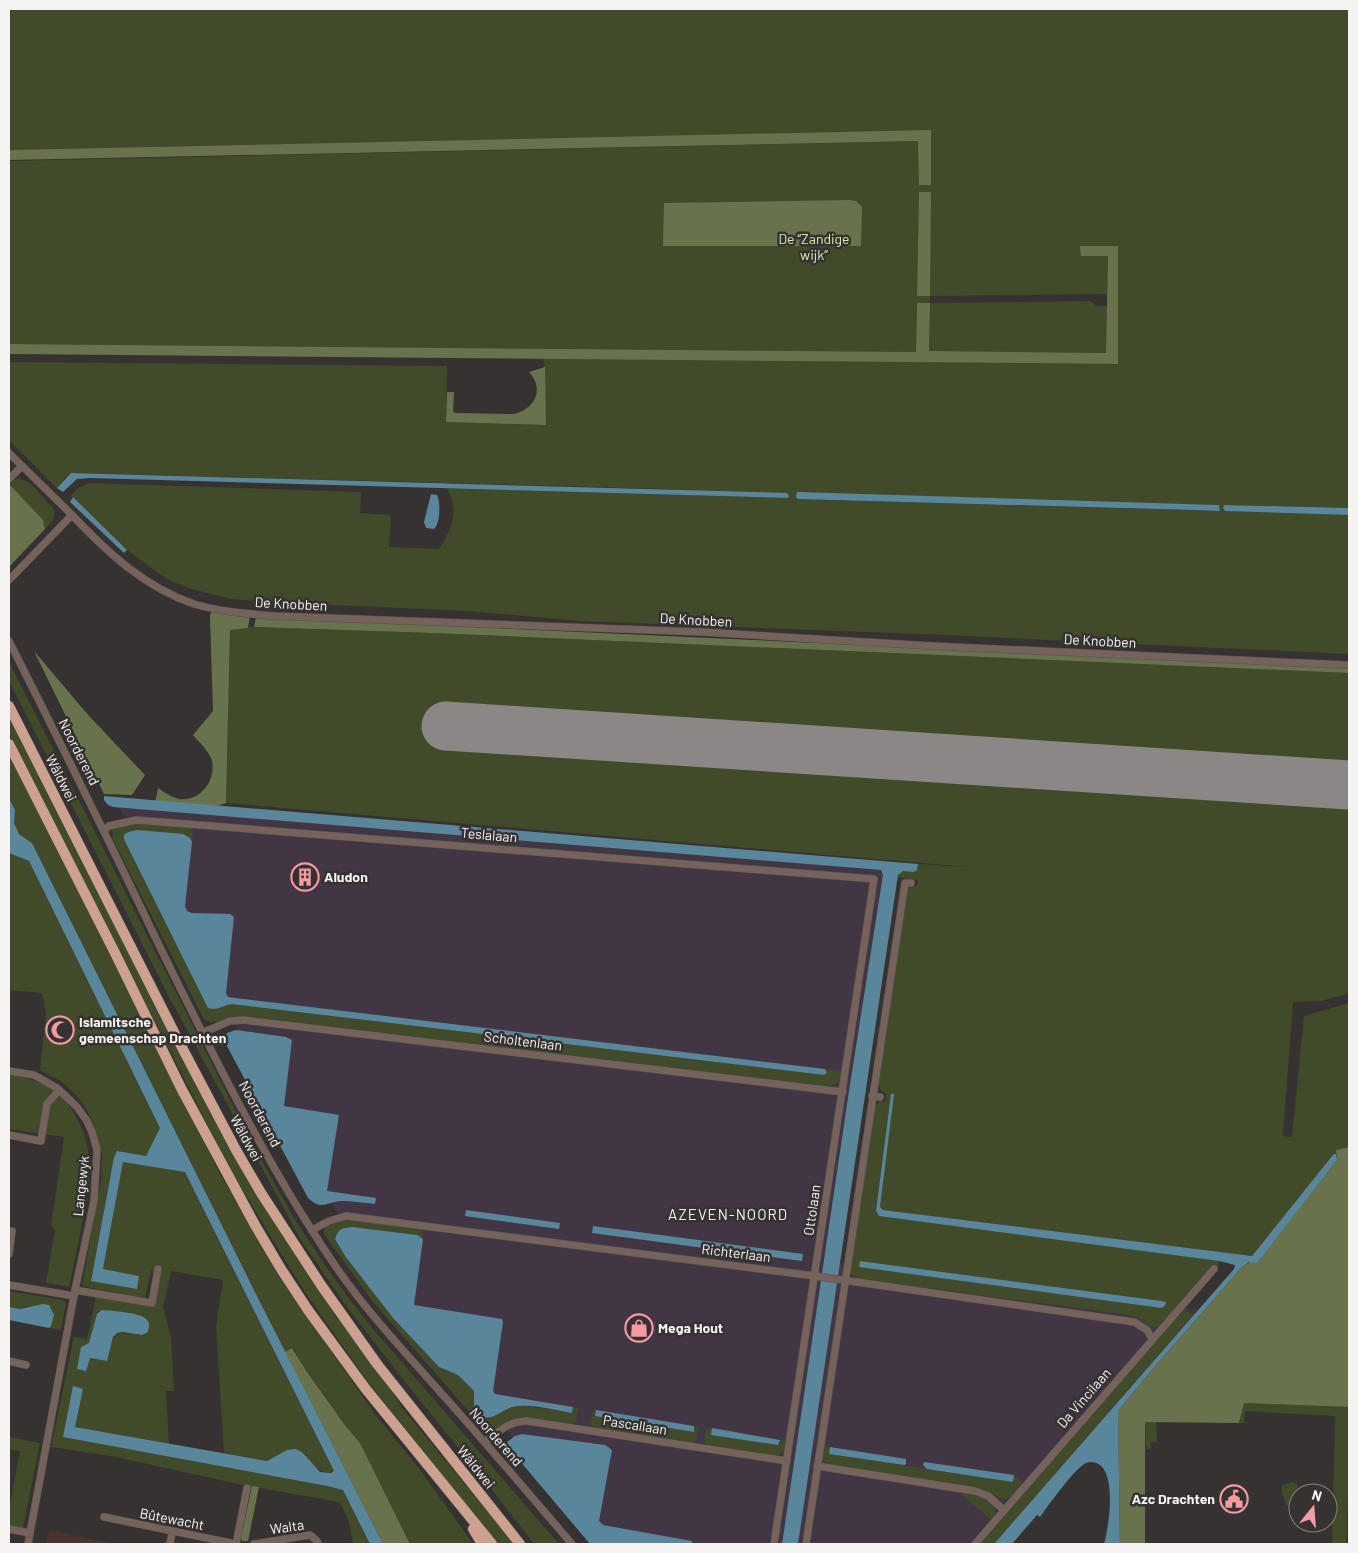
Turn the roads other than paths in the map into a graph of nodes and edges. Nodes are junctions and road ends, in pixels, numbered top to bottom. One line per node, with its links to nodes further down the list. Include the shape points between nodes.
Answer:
1 (9, 453): 2 (street)
2 (22, 466): 3 (street); 4 (street)
3 (9, 479)
4 (72, 515): 5 (street); 7 (street, De Knobben, via 120,562 146,581 194,604 242,614 702,632 943,647)
5 (9, 580)
6 (9, 641): 10 (street, Noorderend)
7 (1349, 665)
8 (9, 706): 47 (highway, Wâldwei, via 205,1092 277,1218 377,1364)
9 (9, 744): 34 (highway, via 181,1088 255,1225 308,1310 365,1388)
10 (104, 831): 11 (street, Teslalaan, via 109,826 136,820); 13 (street, Noorderend)
11 (874, 879): 16 (street, Ottolaan)
12 (911, 883): 24 (street, via 905,882 876,1096)
13 (202, 1033): 16 (street, Scholtenlaan, via 230,1021 244,1020); 18 (street, Noorderend, via 276,1171)
14 (9, 1071): 15 (street, Langewyk, via 34,1075)
15 (59, 1090): 17 (street, via 47,1104 41,1141); 26 (street, Langewyk, via 87,1122 97,1150 94,1201)
16 (843, 1092): 23 (street, Ottolaan)
17 (9, 1135)
18 (312, 1230): 23 (street, Richterlaan, via 346,1216); 30 (street, Noorderend, via 338,1271 382,1327)
19 (9, 1231): 20 (street, via 12,1231)
20 (9, 1254)
21 (158, 1269): 26 (street, via 152,1303)
22 (1214, 1269): 27 (street, Da Vincilaan)
23 (817, 1276): 24 (street, Richterlaan); 31 (street, Ottolaan)
24 (843, 1280): 27 (street, Richterlaan, via 1134,1322 1147,1330); 32 (street)
25 (9, 1285): 26 (street)
26 (74, 1293): 39 (street, Langewyk)
27 (1152, 1339): 35 (street, Da Vincilaan)
28 (9, 1362): 29 (street)
29 (26, 1365)
30 (485, 1442): 31 (street, Pascallaan, via 501,1429 515,1422 527,1421); 48 (street, Noorderend)
31 (786, 1461): 49 (street, Ottolaan)
32 (817, 1466): 35 (street, via 975,1491 988,1496); 50 (street)
33 (247, 1488): 42 (street, Bûtewacht)
34 (451, 1494): 45 (highway); 46 (highway)
35 (1004, 1510): 51 (street, Da Vincilaan)
36 (104, 1518): 38 (street, Bûtewacht)
37 (9, 1529): 39 (street)
38 (172, 1532): 41 (street); 42 (street, Bûtewacht)
39 (30, 1533): 40 (street, Langewyk)
40 (28, 1544)
41 (170, 1544)
42 (236, 1544)
43 (254, 1544): 44 (street, Walta, via 310,1534)
44 (318, 1544)
45 (482, 1544)
46 (492, 1544)
47 (520, 1544)
48 (572, 1544)
49 (774, 1544)
50 (806, 1544)
51 (975, 1544)

